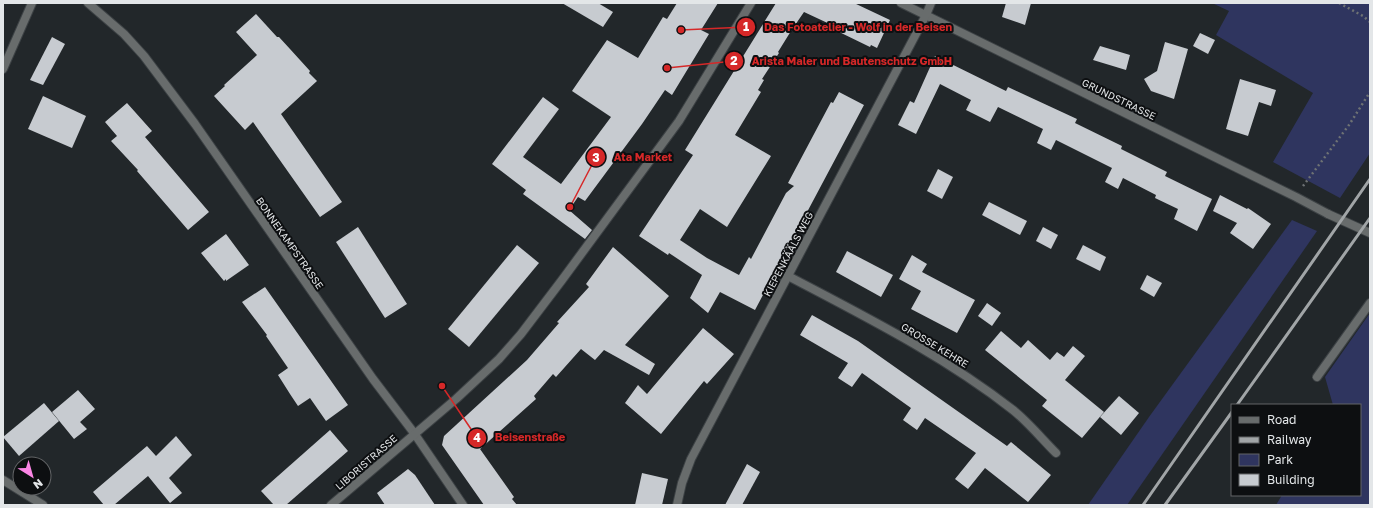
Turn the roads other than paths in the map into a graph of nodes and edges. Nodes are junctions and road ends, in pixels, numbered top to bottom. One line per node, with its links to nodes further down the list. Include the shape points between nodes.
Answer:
1 (32, 3): 7 (street)
2 (88, 3): 12 (street, BONNEKAMPSTRASSE, via 124,34 144,56)
3 (751, 3): 12 (street, LIBORISTRASSE, via 679,121 526,328 499,359)
4 (901, 3): 6 (street, GRUNDSTRASSE)
5 (931, 3): 6 (street, KIEPENKÄÄLS WEG)
6 (926, 15): 8 (street, GRUNDSTRASSE); 9 (street, KIEPENKÄÄLS WEG)
7 (3, 69)
8 (1370, 233)
9 (788, 276): 13 (street, GROSSE KEHRE, via 875,321 970,379 1014,411); 18 (street, KIEPENKÄÄLS WEG, via 691,459)
10 (1370, 303): 11 (street)
11 (1317, 377)
12 (414, 434): 16 (street, LIBORISTRASSE); 17 (street, BONNEKAMPSTRASSE)
13 (1056, 453)
14 (3, 480): 15 (street)
15 (43, 505)
16 (331, 505)
17 (463, 505)
18 (677, 505)

